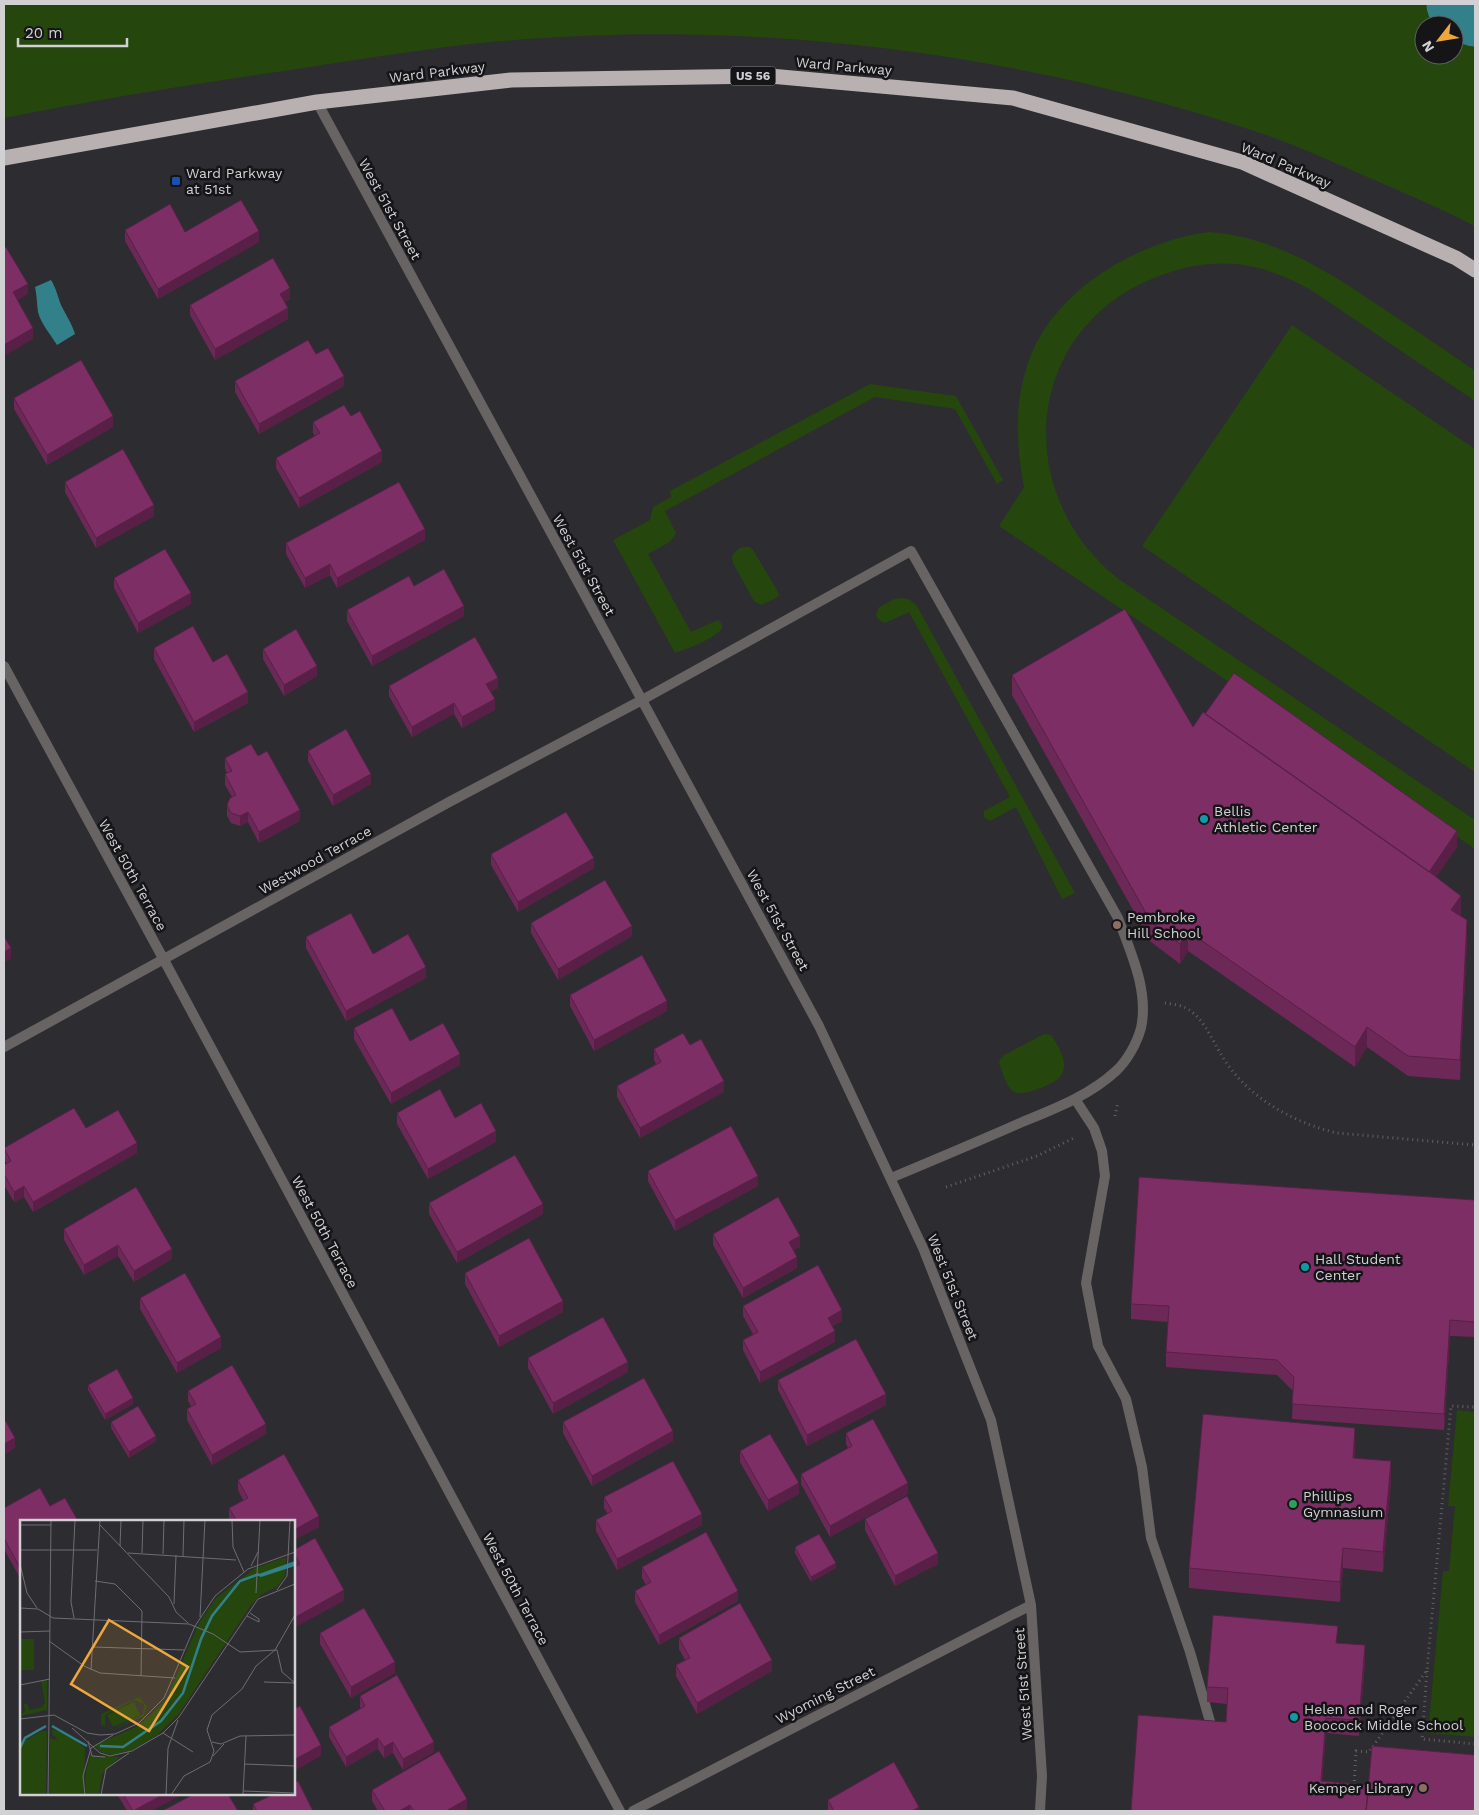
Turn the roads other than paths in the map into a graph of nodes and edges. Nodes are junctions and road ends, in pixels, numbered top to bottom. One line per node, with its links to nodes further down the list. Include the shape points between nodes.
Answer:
1 (317, 102): 2 (highway, Ward Parkway / US 56); 3 (highway, Ward Parkway / US 56, via 511,80 770,76 1013,98 1242,162 1456,258); 5 (street, West 51st Street)
2 (4, 158)
3 (1475, 270)
4 (4, 666): 6 (street, West 50th Terrace)
5 (642, 700): 6 (street, Westwood Terrace, via 451,801); 8 (street, Westwood Terrace, via 911,551 1118,918 1136,967 1143,999 1141,1028 1132,1050 1118,1070); 9 (street, West 51st Street, via 819,1026)
6 (164, 960): 7 (street, Westwood Terrace); 12 (street, West 50th Terrace)
7 (4, 1047)
8 (1075, 1099): 9 (street); 11 (street, via 1094,1128 1102,1151 1105,1176 1086,1283 1098,1346 1126,1400 1142,1467 1151,1538)
9 (890, 1178): 10 (street, West 51st Street, via 923,1248 990,1420)
10 (1031, 1605): 13 (street, Wyoming Street); 14 (street, West 51st Street, via 1042,1776)
11 (1211, 1725)
12 (620, 1811)
13 (633, 1811)
14 (1040, 1811)

